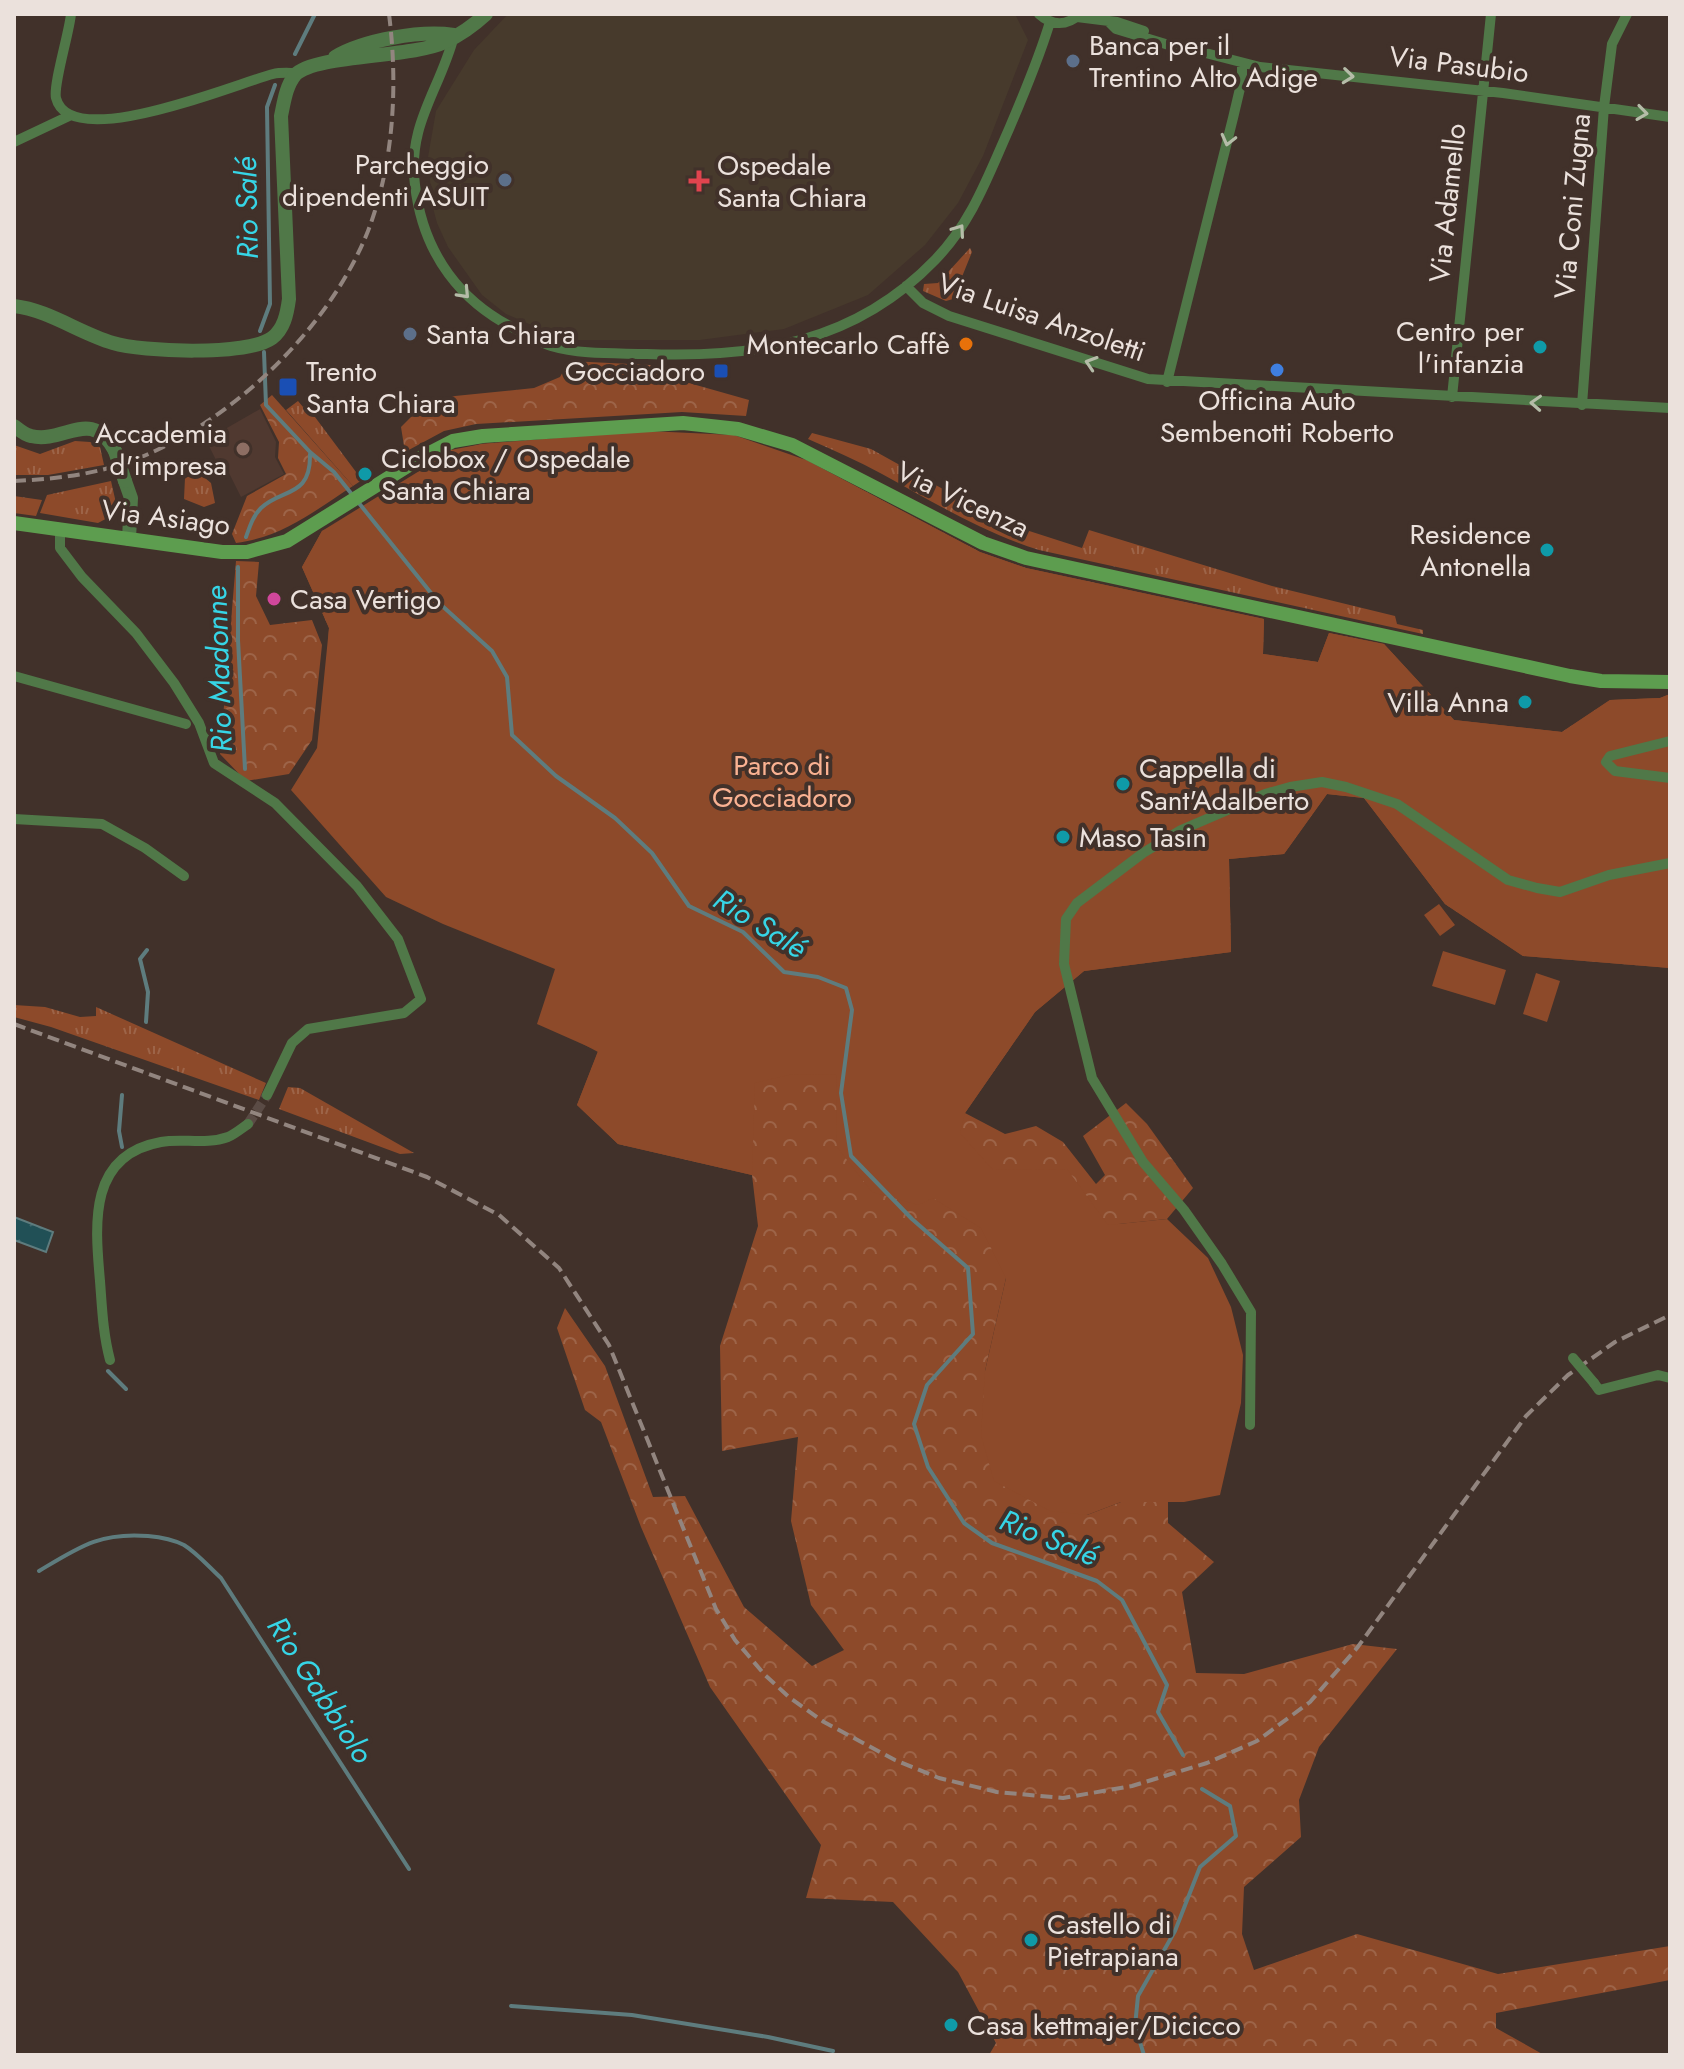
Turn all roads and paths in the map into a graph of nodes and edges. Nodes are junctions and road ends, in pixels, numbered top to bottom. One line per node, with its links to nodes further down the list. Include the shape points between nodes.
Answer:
1 (71, 14): 13 (street, via 55,89)
2 (486, 14): 8 (street)
3 (1039, 14): 7 (street)
4 (1491, 14): 11 (street, Via Adamello)
5 (1627, 14): 12 (street, Via Coni Zugna, via 1612,44)
6 (1079, 16): 7 (street); 9 (street, Via Pasubio)
7 (1050, 22): 16 (street, one-way to 7, via 956,236 981,196)
8 (455, 35): 10 (street, via 380,41); 16 (street, one-way to 16, via 416,141 415,186 424,227 442,266 468,298 503,325 547,345 588,351 746,353 851,322)
9 (1242, 64): 11 (street, Via Pasubio, one-way to 11); 18 (street, one-way to 18)
10 (297, 73): 13 (street, via 273,74 143,113 82,120); 17 (street, via 281,116 289,299 281,328 268,341 142,350)
11 (1482, 90): 12 (street, Via Pasubio); 19 (street, Via Adamello)
12 (1604, 107): 14 (street, Via Pasubio, one-way to 14); 20 (street, Via Coni Zugna)
13 (69, 116): 15 (street)
14 (1670, 117)
15 (14, 142)
16 (906, 286): 18 (street, Via Luisa Anzoletti, one-way to 16, via 1138,378 949,316 923,303)
17 (14, 306)
18 (1167, 382): 19 (street, Via Luisa Anzoletti)
19 (1452, 397): 20 (street, Via Luisa Anzoletti, one-way to 19)
20 (1582, 405): 21 (street, Via Luisa Anzoletti)
21 (1670, 408)
22 (14, 426): 26 (street, bridge, via 28,436 87,428 108,437 131,506)
23 (347, 503): 26 (main road, Via Asiago, via 287,541 247,552); 28 (main road, Via Vicenza, via 453,441 666,424 738,429 809,452 983,543 1026,558 1570,676)
24 (14, 523): 25 (main road, Via Asiago)
25 (60, 529): 26 (main road, Via Asiago); 35 (street, via 60,548 174,683 199,723 214,763 275,803 357,886 398,939 408,962 421,999 404,1013 308,1029 292,1043)
26 (129, 539)
27 (14, 676): 29 (street)
28 (1670, 682)
29 (186, 724)
30 (1670, 741): 31 (street, via 1610,756 1606,762 1615,771)
31 (1670, 778)
32 (14, 819): 34 (street, via 102,824)
33 (1670, 863): 40 (street, via 1560,892 1537,888 1508,880 1397,804 1322,782 1265,794 1181,830 1077,903 1066,919 1064,964 1092,1078 1143,1162 1184,1210 1251,1312)
34 (184, 876)
35 (267, 1095)
36 (248, 1124): 38 (street, via 229,1137 134,1149 106,1180 97,1208 96,1240)
37 (1573, 1358): 39 (street, bridge, via 1596,1386 1658,1375)
38 (110, 1360)
39 (1670, 1378)
40 (1250, 1425)

